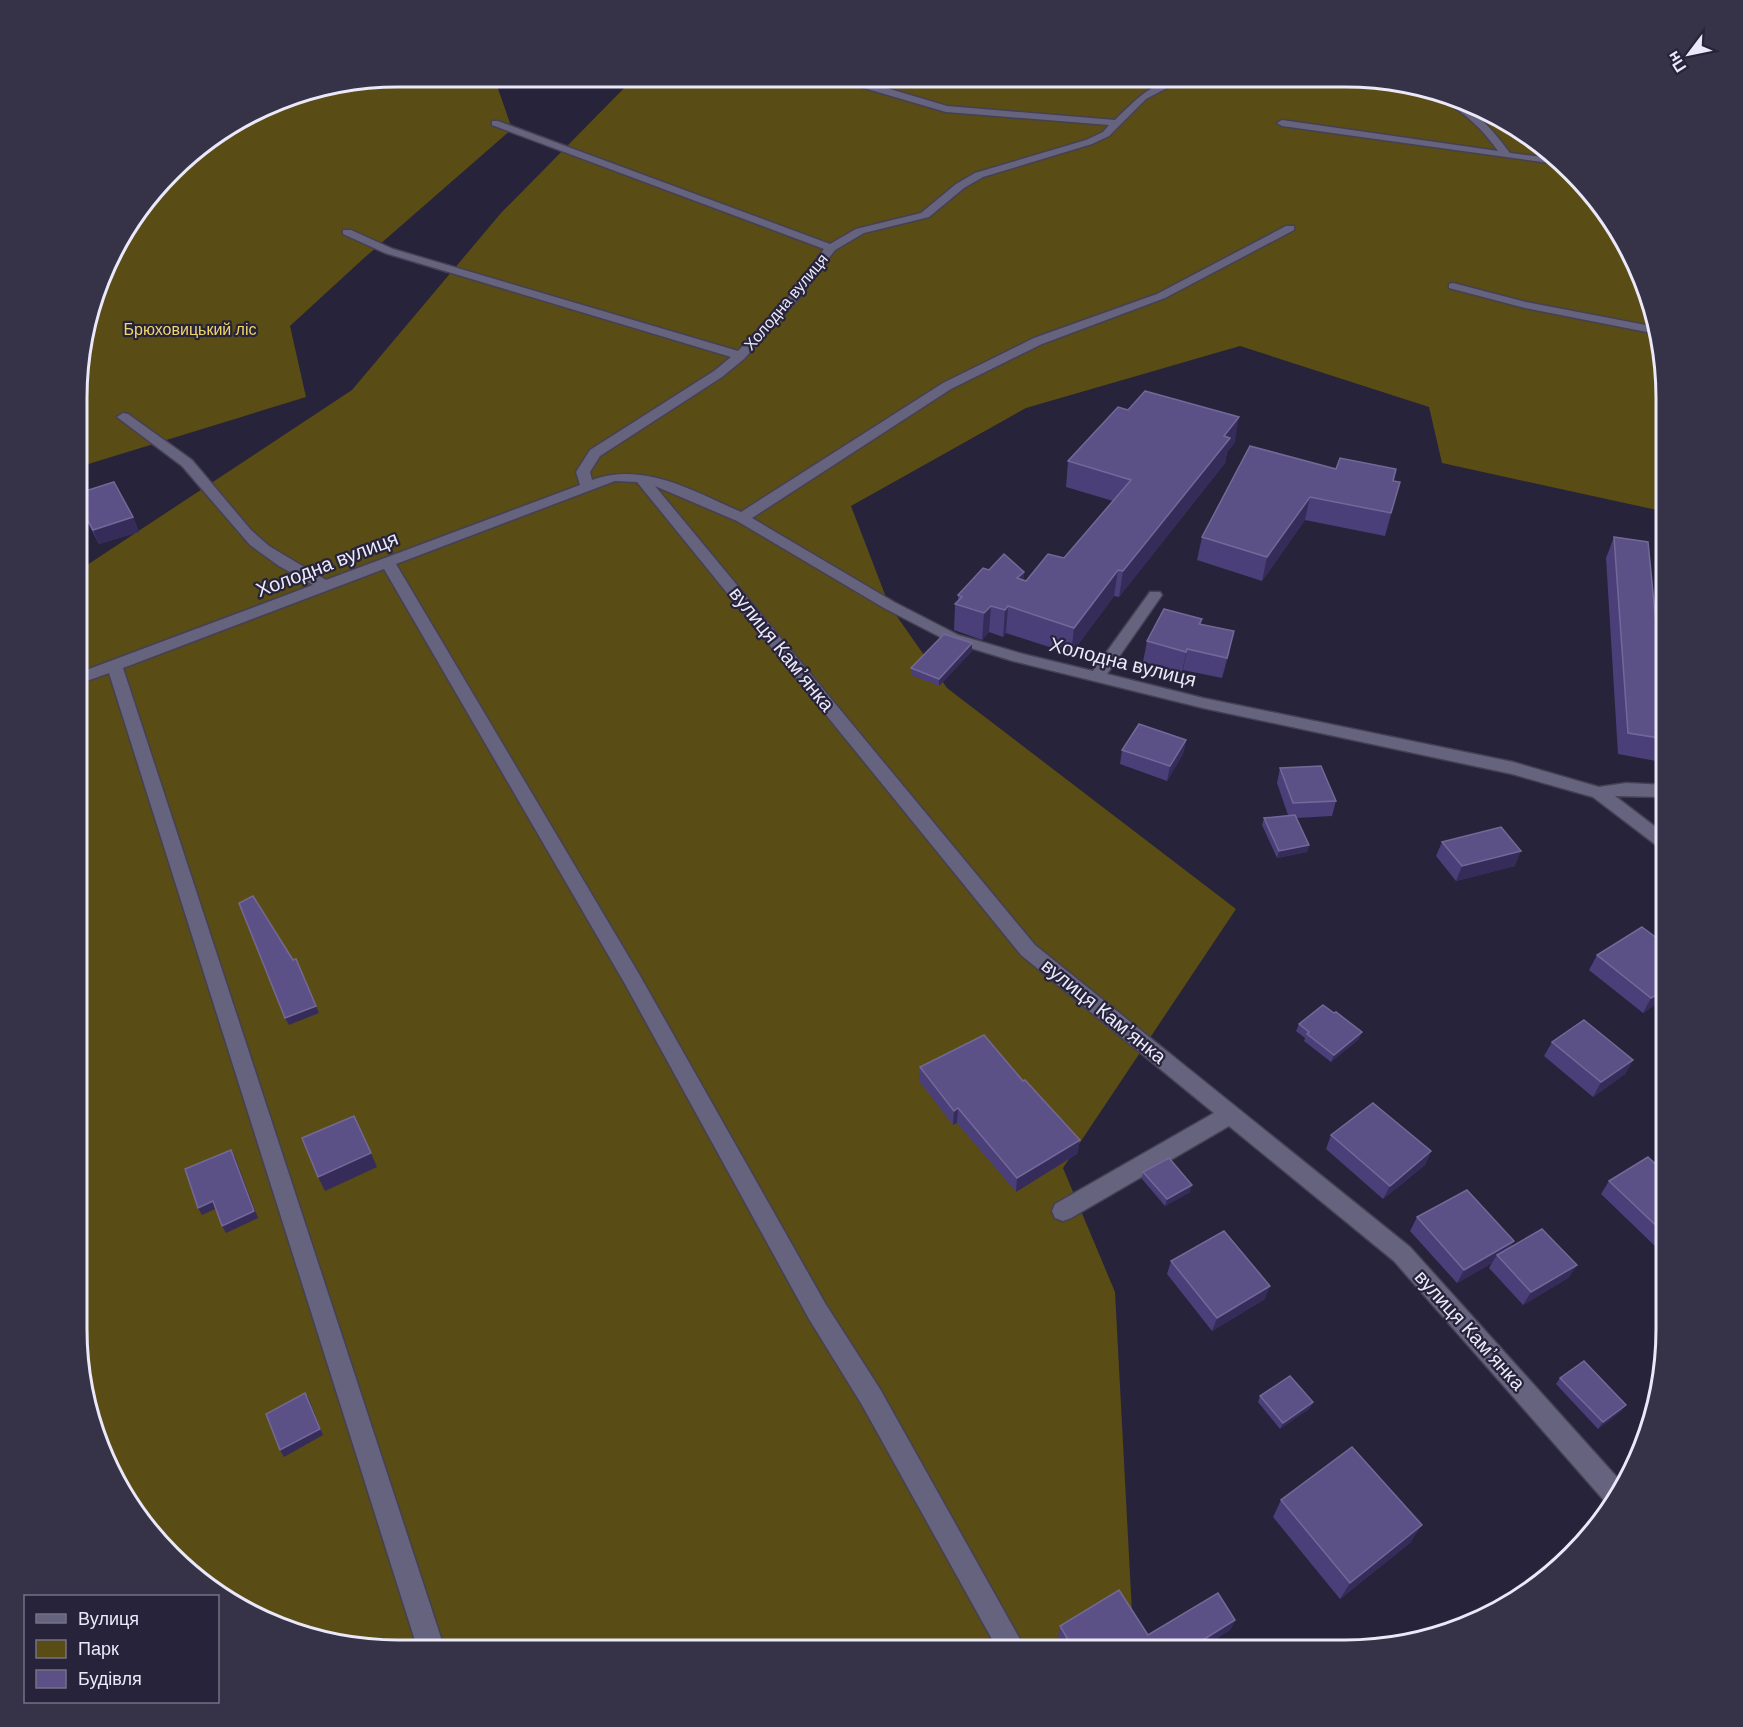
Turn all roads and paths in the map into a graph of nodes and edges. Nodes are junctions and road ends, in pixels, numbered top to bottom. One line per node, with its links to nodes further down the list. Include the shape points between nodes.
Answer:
1 (870, 87): 5 (street, via 946,109)
2 (1164, 87): 5 (street, Холодна вулиця, via 1143,98)
3 (1468, 113): 7 (street, via 1484,125)
4 (495, 123): 11 (street)
5 (1118, 123): 11 (street, Холодна вулиця, via 1089,142 979,175 925,215 860,231)
6 (1282, 123): 7 (street)
7 (1507, 156): 8 (street)
8 (1546, 161)
9 (1290, 228): 18 (street, via 1161,296 1038,341 947,386)
10 (347, 232): 14 (street, via 389,251)
11 (831, 249): 14 (street, Холодна вулиця)
12 (1453, 286): 13 (street)
13 (1648, 329)
14 (740, 356): 17 (street, Холодна вулиця, via 595,453 583,472)
15 (123, 417): 20 (street, via 186,463 267,552)
16 (641, 478): 17 (street, Холодна вулиця, via 613,477); 18 (street, Холодна вулиця); 28 (street, вулиця Камʼянка, via 1028,950)
17 (588, 487): 19 (street, Холодна вулиця)
18 (742, 518): 24 (street, Холодна вулиця, via 953,638)
19 (388, 563): 20 (street, Холодна вулиця); 32 (street, via 632,979 817,1311 871,1397)
20 (327, 586): 22 (street, Холодна вулиця)
21 (1155, 595): 24 (street)
22 (115, 666): 23 (street, Холодна вулиця); 31 (street)
23 (87, 676)
24 (1097, 677): 26 (street, Холодна вулиця, via 1513,768)
25 (1656, 790): 26 (street)
26 (1599, 793): 27 (street, Холодна вулиця)
27 (1656, 836)
28 (1231, 1114): 29 (street); 30 (street, вулиця Камʼянка, via 1402,1254)
29 (1063, 1211)
30 (1611, 1490)
31 (429, 1640)
32 (1007, 1640)

